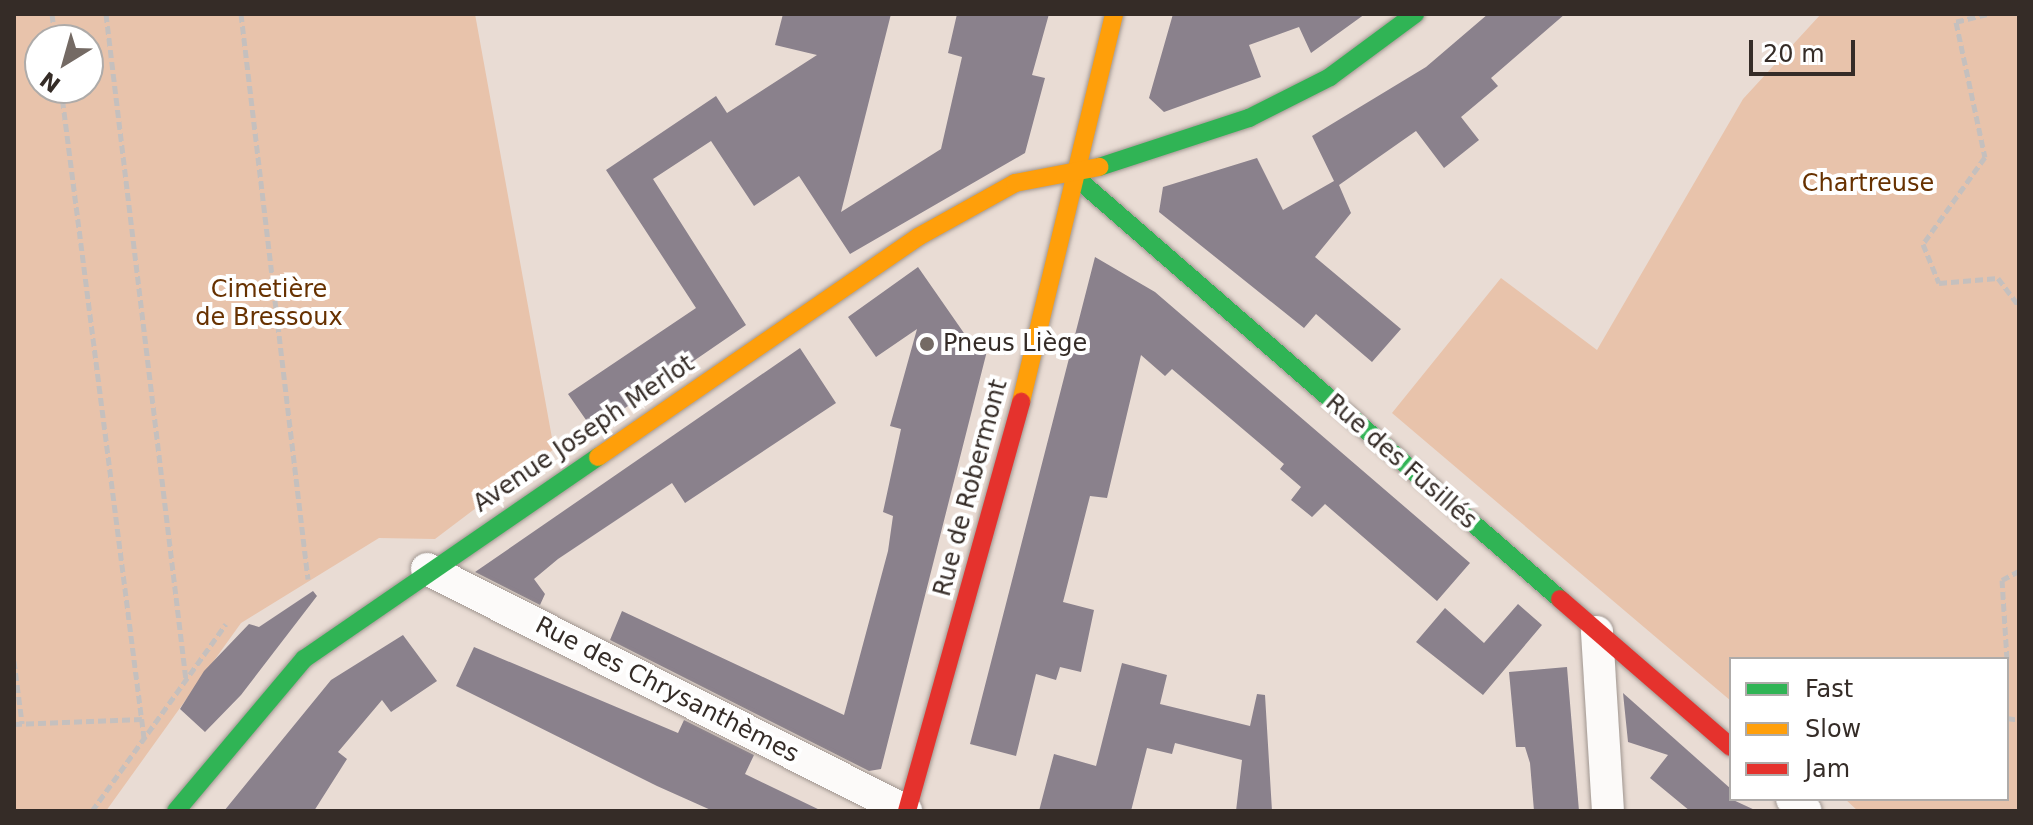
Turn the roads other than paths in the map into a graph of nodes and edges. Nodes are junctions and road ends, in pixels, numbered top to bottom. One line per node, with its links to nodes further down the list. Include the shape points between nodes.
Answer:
1 (1114, 14): 3 (street, Rue de Robermont)
2 (1415, 14): 3 (street, Avenue Joseph Merlot, via 1330,77 1249,118)
3 (1073, 175): 4 (street, Avenue Joseph Merlot, via 1015,183 918,237); 5 (street, Rue des Fusillés); 8 (street, Rue de Robermont, via 1018,414)
4 (427, 569): 7 (street, Avenue Joseph Merlot, via 304,659); 8 (street, Rue des Chrysanthèmes)
5 (1597, 632): 6 (street, Rue des Fusillés); 9 (street)
6 (1729, 745)
7 (176, 811)
8 (906, 811)
9 (1608, 811)

